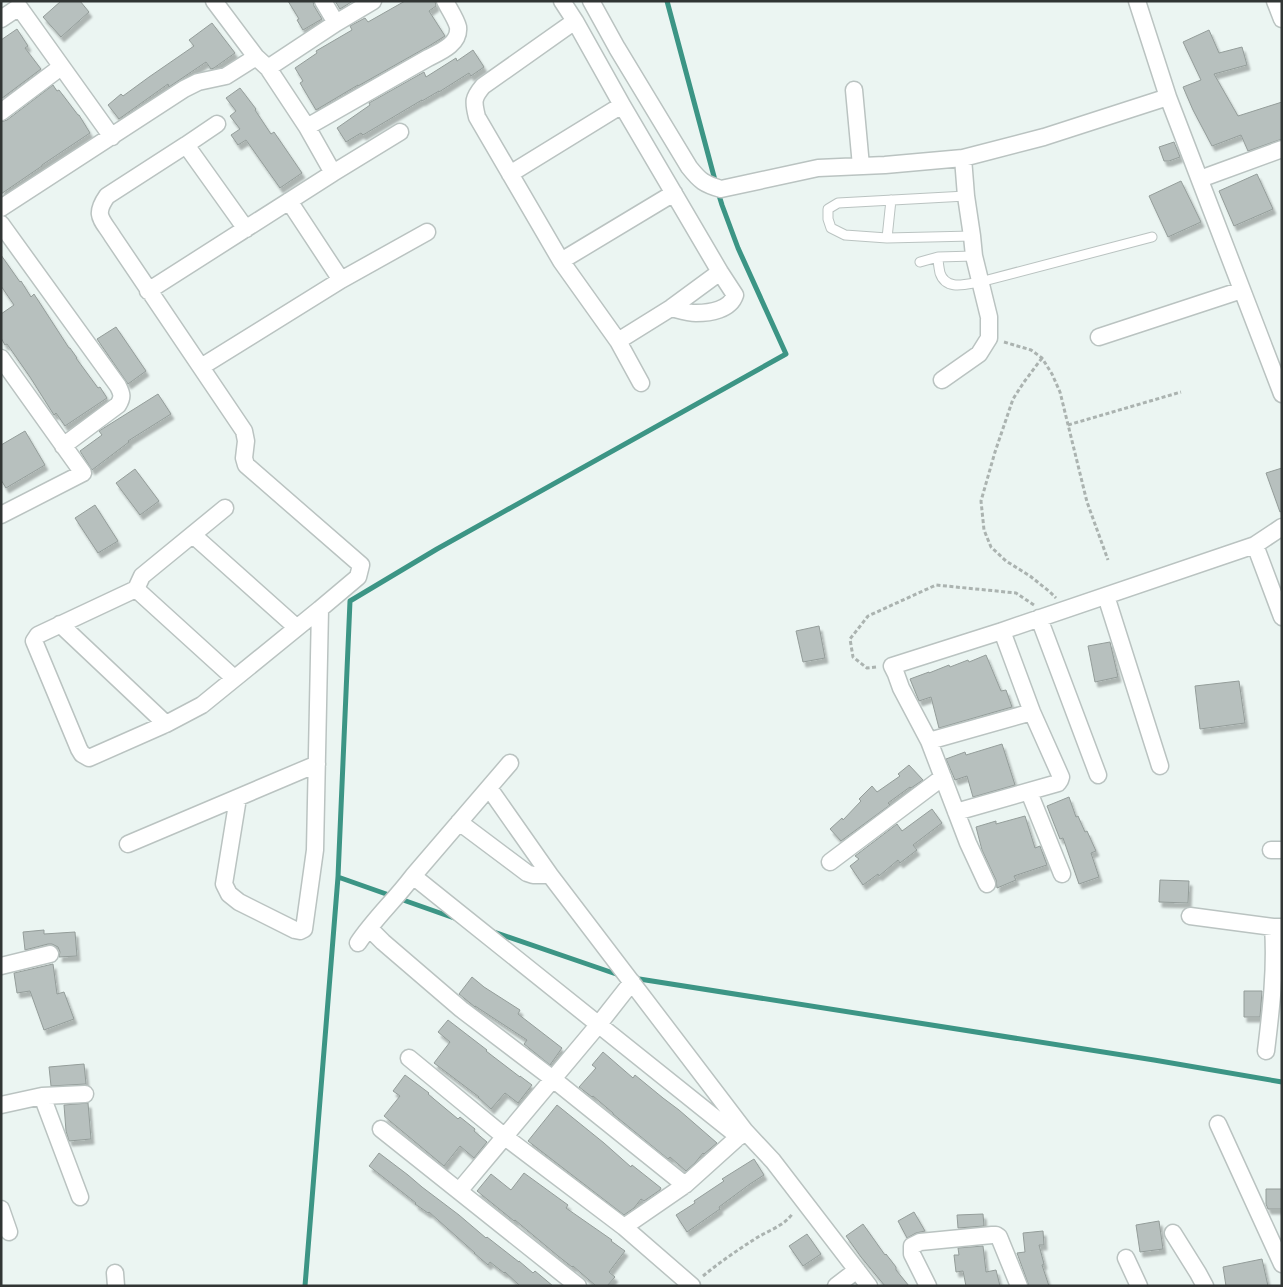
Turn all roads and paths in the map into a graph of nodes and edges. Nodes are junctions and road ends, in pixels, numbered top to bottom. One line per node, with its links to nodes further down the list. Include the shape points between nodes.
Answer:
1 (214, 1): 14 (street)
2 (323, 1): 13 (street)
3 (374, 1): 13 (street)
4 (445, 1): 21 (street, via 458,26 453,42 443,51)
5 (562, 1): 12 (street)
6 (591, 1): 27 (street, via 698,177 714,186 810,170)
7 (1137, 1): 17 (street)
8 (1275, 1): 10 (street)
9 (23, 4): 11 (street); 15 (street)
10 (1282, 19)
11 (1, 20)
12 (575, 21): 18 (street); 29 (street, via 483,86 474,99 477,117)
13 (336, 23): 14 (street)
14 (262, 63): 21 (street); 23 (street, via 198,82)
15 (60, 66): 19 (street); 23 (street)
16 (854, 90): 27 (street)
17 (1168, 97): 26 (street, via 1044,137); 30 (street)
18 (622, 106): 29 (street); 31 (street)
19 (1, 112)
20 (217, 124): 24 (street)
21 (307, 127): 28 (street)
22 (400, 132): 28 (street)
23 (112, 137): 35 (street)
24 (186, 145): 37 (street); 50 (street, via 107,196 99,210 99,216)
25 (1282, 149): 30 (street)
26 (962, 158): 27 (street); 32 (street)
27 (861, 166)
28 (333, 173): 34 (street)
29 (510, 174): 44 (street)
30 (1200, 179): 49 (street)
31 (674, 193): 44 (street); 46 (street)
32 (966, 196): 33 (lane); 39 (street)
33 (891, 200): 41 (lane); 41 (lane, via 838,203 828,209 832,228 845,235)
34 (289, 201): 37 (street); 47 (street)
35 (1, 208)
36 (1, 224): 63 (street, via 121,393 118,405)
37 (246, 229): 50 (street)
38 (427, 232): 47 (street)
39 (972, 236): 41 (lane); 42 (street)
40 (1152, 237): 48 (lane)
41 (887, 238)
42 (974, 256): 43 (lane); 48 (street)
43 (938, 257): 45 (lane); 48 (lane, via 941,276 947,283 954,286)
44 (561, 261): 54 (street)
45 (920, 262)
46 (720, 272): 51 (street); 51 (street, via 735,295 729,304 718,310 696,313)
47 (341, 280): 57 (street)
48 (980, 282): 53 (street, via 989,318)
49 (1242, 290): 52 (street); 61 (street)
50 (148, 291): 57 (street)
51 (671, 308): 54 (street)
52 (1099, 337)
53 (989, 338): 56 (path, via 1032,350); 58 (street, via 979,354)
54 (618, 341): 59 (street)
55 (1, 358): 63 (street)
56 (1042, 358): 62 (path, via 1060,392); 73 (path, via 1013,399 981,500 984,530 991,547)
57 (200, 367): 72 (street, via 244,431 246,465 361,565 358,577)
58 (942, 380)
59 (641, 383)
60 (1181, 392): 62 (path)
61 (1282, 394)
62 (1068, 425): 69 (path, via 1087,502)
63 (63, 446): 65 (street, via 83,473)
64 (225, 508): 67 (street)
65 (1, 514)
66 (1282, 527): 68 (street)
67 (193, 535): 70 (street, via 142,576); 77 (street)
68 (1255, 545): 71 (street); 75 (street)
69 (1108, 560)
70 (136, 588): 76 (street); 80 (street)
71 (1106, 596): 73 (street); 86 (street)
72 (320, 609): 77 (street); 85 (street)
73 (1067, 609): 74 (street)
74 (1044, 616): 78 (street); 79 (path, via 1016,593 936,585 868,616 850,639 853,657 867,668); 87 (street)
75 (1282, 617)
76 (60, 624): 82 (street); 82 (street, via 38,635 34,642 82,754 89,758)
77 (296, 627): 80 (street)
78 (1002, 630): 79 (street); 81 (street)
79 (892, 666): 83 (street)
80 (234, 678): 82 (street, via 202,704)
81 (1032, 712): 83 (street); 90 (street, via 1061,777 1058,783)
82 (166, 724)
83 (930, 741): 88 (street)
84 (510, 763): 89 (street)
85 (317, 764): 91 (street); 91 (street, via 316,850 304,929 300,931 239,902 229,894 224,884)
86 (1160, 766)
87 (1098, 775)
88 (943, 777): 92 (street); 95 (street)
89 (489, 788): 93 (street); 97 (street)
90 (1029, 792): 92 (street); 96 (street)
91 (238, 798): 94 (street)
92 (956, 812): 99 (street)
93 (458, 822): 97 (street, via 527,873); 98 (street)
94 (128, 844)
95 (830, 862)
96 (1062, 874)
97 (550, 875): 106 (street)
98 (413, 876): 102 (street); 107 (street)
99 (987, 884)
100 (1190, 916): 101 (street)
101 (1277, 927): 108 (street)
102 (369, 928): 103 (street); 110 (street, via 461,1009)
103 (358, 943)
104 (50, 954): 105 (street)
105 (1, 966)
106 (630, 979): 107 (street); 116 (street)
107 (599, 1024): 110 (street); 116 (street)
108 (1266, 1051)
109 (409, 1058): 117 (street)
110 (553, 1079): 117 (street); 118 (street)
111 (85, 1094): 112 (street)
112 (42, 1096): 113 (street); 120 (street)
113 (1, 1105)
114 (1218, 1124): 127 (street)
115 (381, 1129): 119 (street)
116 (742, 1134): 118 (street); 121 (street, via 773,1161)
117 (505, 1137): 119 (street); 123 (street)
118 (685, 1185): 123 (street)
119 (459, 1191): 130 (street)
120 (80, 1197)
121 (802, 1200): 128 (street); 129 (path, via 785,1222 719,1263)
122 (1, 1209): 124 (street)
123 (624, 1227): 129 (street)
124 (9, 1232)
125 (1172, 1233): 136 (street)
126 (1126, 1258): 135 (street)
127 (1282, 1264)
128 (857, 1270): 131 (street); 132 (street)
129 (697, 1281)
130 (578, 1286)
131 (836, 1286)
132 (869, 1286)
133 (928, 1286): 134 (street, via 912,1254 912,1246 920,1242 992,1235 1000,1238)
134 (1019, 1286)
135 (1139, 1286)
136 (1205, 1286)

